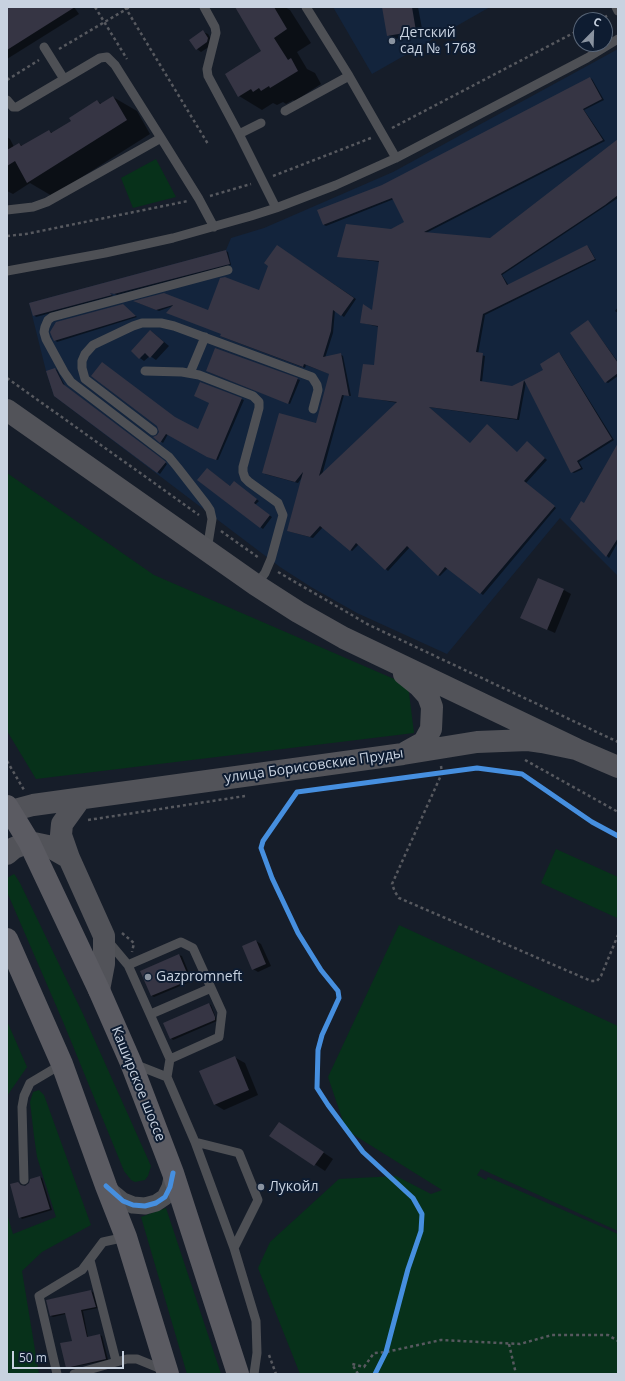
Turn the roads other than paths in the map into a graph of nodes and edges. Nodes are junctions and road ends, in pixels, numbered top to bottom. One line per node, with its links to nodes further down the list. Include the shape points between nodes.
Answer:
1 (204, 7): 12 (lane, via 216,33 207,69 208,76)
2 (306, 7): 7 (lane)
3 (616, 7): 4 (lane)
4 (618, 11)
5 (618, 39): 14 (lane, via 587,58)
6 (46, 51): 8 (lane)
7 (348, 76): 10 (lane); 14 (lane)
8 (64, 79): 9 (lane, via 17,107 13,107); 13 (lane, via 104,56 110,59)
9 (7, 100)
10 (285, 111)
11 (261, 123): 12 (lane)
12 (240, 134): 15 (lane)
13 (161, 138): 16 (lane, via 47,202 33,207); 17 (lane)
14 (396, 158): 15 (lane)
15 (276, 208): 17 (lane)
16 (7, 210)
17 (214, 227): 19 (lane, via 105,253)
18 (228, 270): 26 (lane, via 52,317 48,320 44,332 46,340 71,382 174,462 210,510 212,525)
19 (7, 271)
20 (205, 337): 22 (lane); 23 (lane, via 312,377 318,390); 25 (lane, via 161,323 142,323 93,345 85,354 82,360 85,379)
21 (145, 371): 22 (lane)
22 (190, 373): 27 (lane, via 253,396 259,402 243,472 249,482 278,503 282,510 282,520 269,565)
23 (313, 409)
24 (7, 410): 26 (main road)
25 (153, 431)
26 (207, 551): 27 (main road)
27 (256, 585): 28 (main road, via 344,638)
28 (385, 658): 29 (main road); 30 (main road, via 419,686 428,696 432,707 431,729 424,742)
29 (576, 749): 30 (main road, улица Борисовские Пруды, via 515,740 477,742); 31 (main road, улица Борисовские Пруды)
30 (403, 754): 32 (main road, улица Борисовские Пруды)
31 (618, 767)
32 (80, 799): 33 (main road, улица Борисовские Пруды); 36 (main road, via 62,824 61,835)
33 (8, 810): 34 (main road, Каширское шоссе)
34 (28, 842): 35 (main road); 36 (main road, via 48,846); 41 (main road, Каширское шоссе)
35 (7, 854)
36 (69, 858): 37 (main road)
37 (104, 936): 39 (lane); 41 (main road, via 104,964)
38 (7, 939): 45 (main road)
39 (128, 965): 40 (lane, via 181,942 193,948); 42 (lane)
40 (211, 988): 42 (lane); 43 (lane, via 222,1012 219,1037)
41 (99, 990): 44 (main road, Каширское шоссе)
42 (150, 1014): 43 (lane)
43 (170, 1059): 46 (lane)
44 (131, 1063): 46 (lane); 48 (main road, Каширское шоссе)
45 (62, 1064): 49 (lane, via 30,1083 24,1096); 50 (main road)
46 (168, 1077): 47 (lane)
47 (195, 1142): 52 (lane); 52 (lane, via 239,1153 258,1200)
48 (173, 1173): 50 (street, via 165,1196 156,1203 145,1206 123,1201); 58 (main road, Каширское шоссе)
49 (24, 1180)
50 (106, 1186): 51 (main road)
51 (126, 1237): 53 (lane, via 104,1242); 55 (main road)
52 (234, 1248): 59 (lane, via 256,1321 257,1353)
53 (90, 1260): 54 (lane); 56 (lane, via 82,1270 39,1296)
54 (116, 1361): 55 (lane, via 136,1359); 57 (lane)
55 (168, 1373)
56 (56, 1374)
57 (74, 1374)
58 (238, 1374)
59 (254, 1374)

